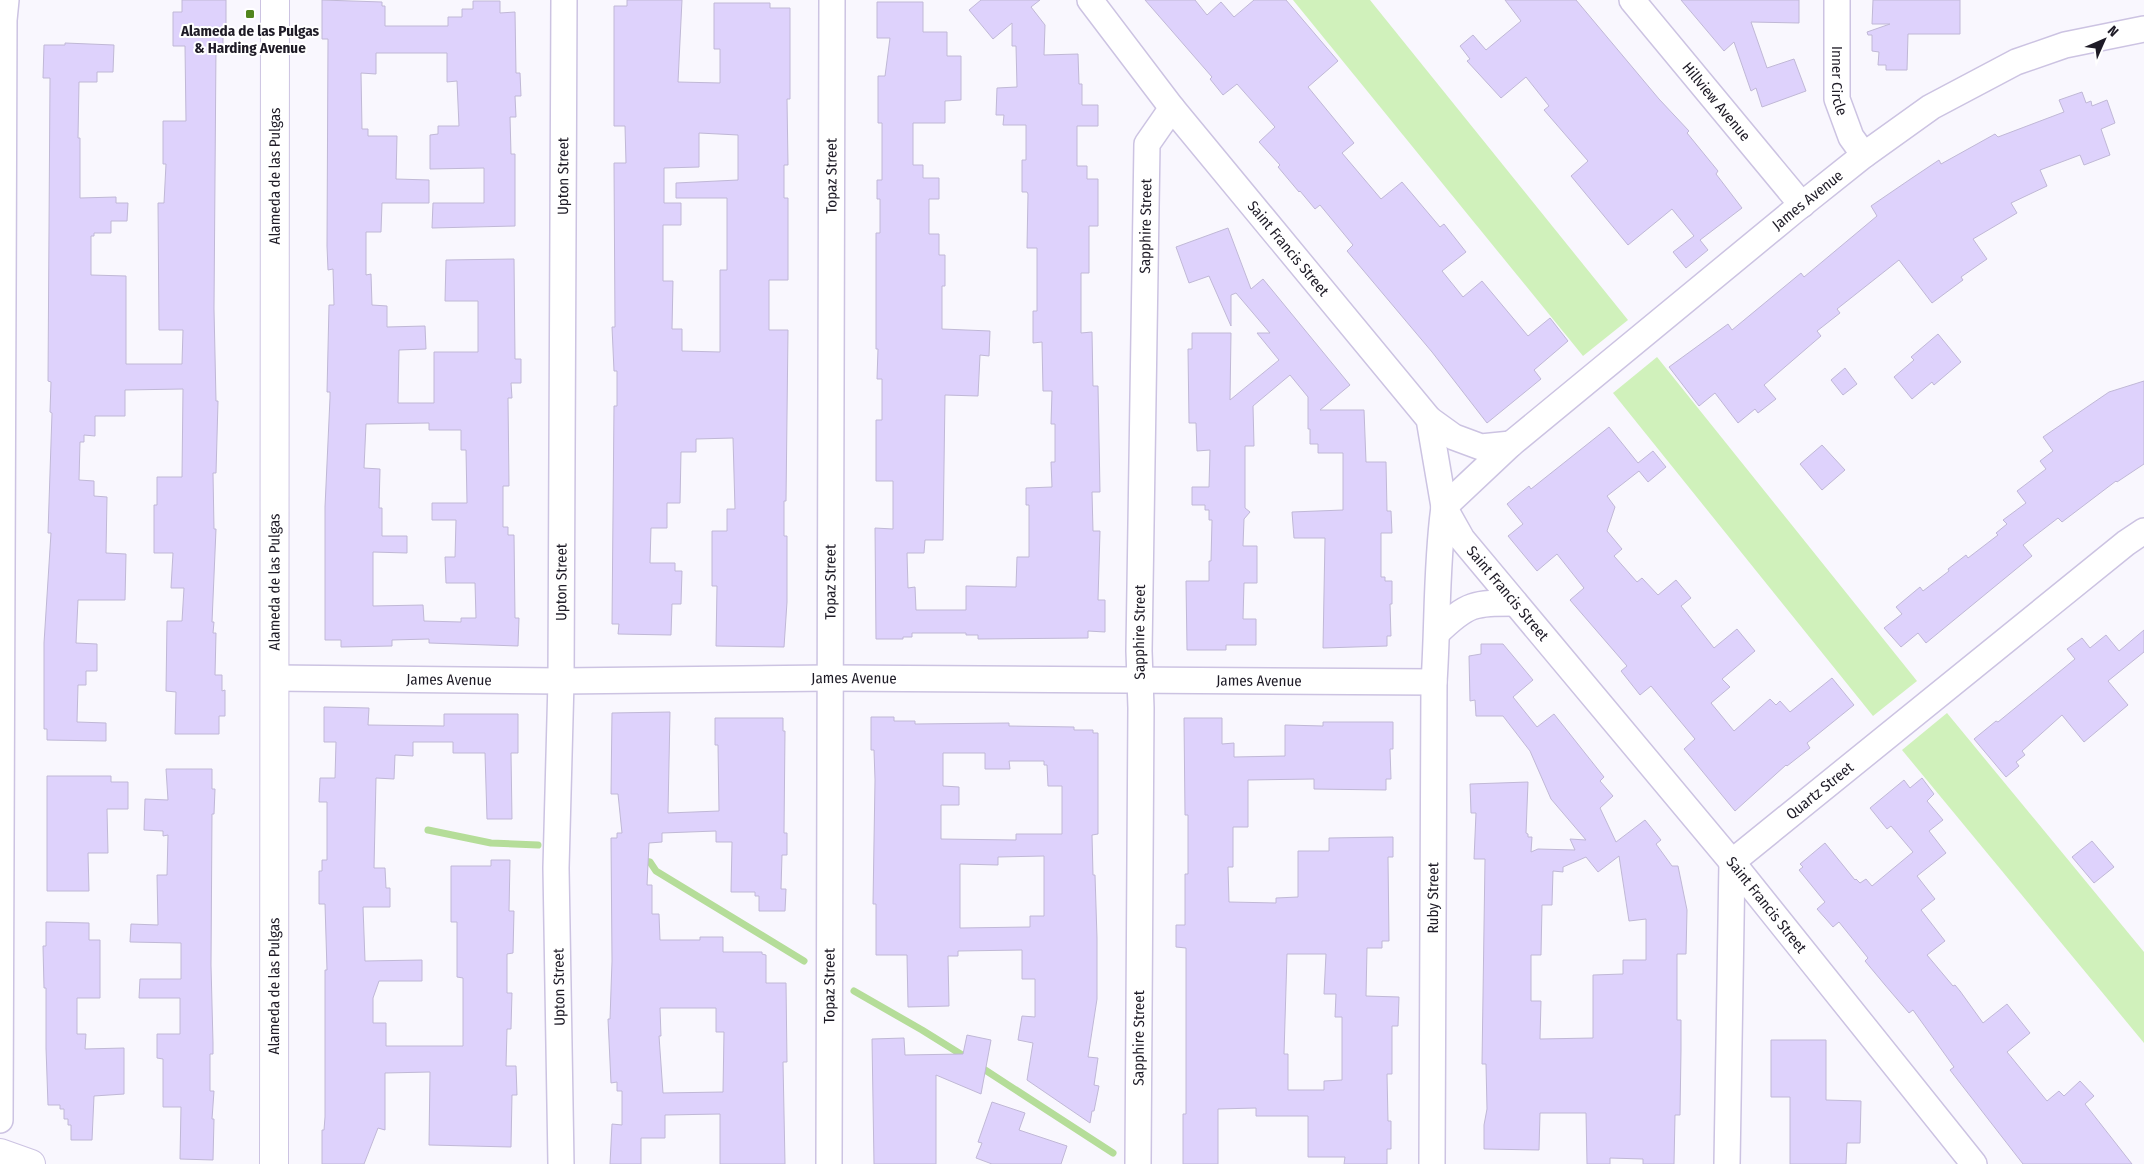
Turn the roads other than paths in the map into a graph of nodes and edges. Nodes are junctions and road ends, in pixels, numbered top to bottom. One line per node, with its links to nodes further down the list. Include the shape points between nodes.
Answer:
1 (6, 0): 13 (street)
2 (275, 0): 19 (main road, Alameda de las Pulgas)
3 (564, 0): 21 (street, Upton Street)
4 (832, 0): 20 (street, Topaz Street)
5 (1090, 0): 9 (street, Saint Francis Street)
6 (1632, 0): 11 (street, Hillview Avenue)
7 (1837, 0): 10 (street, Inner Circle, via 1837,99 1851,136)
8 (2144, 29): 10 (street, James Avenue, via 2065,44 2016,62 1931,107)
9 (1172, 108): 12 (street, Saint Francis Street); 22 (street, Sapphire Street, via 1146,144)
10 (1864, 155): 11 (street, James Avenue)
11 (1802, 205): 14 (street, James Avenue)
12 (1429, 419): 14 (street, via 1454,437 1481,447); 15 (street, Saint Francis Street)
13 (2, 423): 25 (street)
14 (1511, 444): 15 (street, James Avenue)
15 (1444, 507): 17 (street, Saint Francis Street, via 1462,538); 18 (street, Ruby Street, via 1438,549)
16 (2144, 531): 24 (street, Quartz Street)
17 (1515, 603): 18 (street, via 1469,606); 24 (street, Saint Francis Street)
18 (1438, 632): 23 (street, Ruby Street)
19 (275, 678): 21 (street, James Avenue); 28 (main road, Alameda de las Pulgas)
20 (831, 678): 21 (street, James Avenue); 22 (street, James Avenue); 30 (street, Topaz Street)
21 (561, 681): 29 (street, Upton Street, via 556,868)
22 (1140, 682): 23 (street, James Avenue); 31 (street, Sapphire Street)
23 (1434, 682): 32 (street, Ruby Street)
24 (1732, 862): 33 (street); 34 (street, Saint Francis Street)
25 (0, 1120)
26 (0, 1153): 27 (main road)
27 (31, 1164)
28 (274, 1164)
29 (561, 1164)
30 (829, 1164)
31 (1138, 1164)
32 (1432, 1164)
33 (1727, 1164)
34 (1974, 1164)

